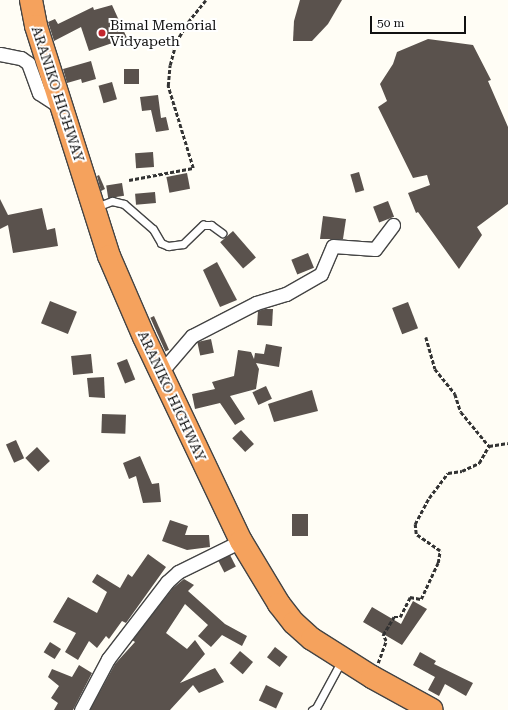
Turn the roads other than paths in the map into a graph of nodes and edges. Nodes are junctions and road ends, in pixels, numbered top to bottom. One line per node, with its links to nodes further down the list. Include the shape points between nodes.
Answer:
1 (31, 0): 3 (highway, ARANIKO HIGHWAY, via 36,26)
2 (0, 54): 3 (street, via 20,58 28,63 39,93)
3 (64, 109): 4 (highway, ARANIKO HIGHWAY)
4 (96, 207): 6 (lane, via 112,201 124,204 153,229 161,243 168,246 182,244 203,225 211,225); 7 (highway, ARANIKO HIGHWAY, via 109,256)
5 (393, 225): 7 (street, via 375,249 333,246 321,274 286,294 256,303 192,336)
6 (222, 233)
7 (161, 372): 8 (highway, ARANIKO HIGHWAY)
8 (241, 541): 9 (highway, ARANIKO HIGHWAY, via 264,583 294,623 312,639); 10 (street, via 178,572 167,582 108,659)
9 (343, 659): 11 (lane, via 316,708); 12 (highway, ARANIKO HIGHWAY)
10 (81, 710)
11 (312, 710)
12 (432, 710)

